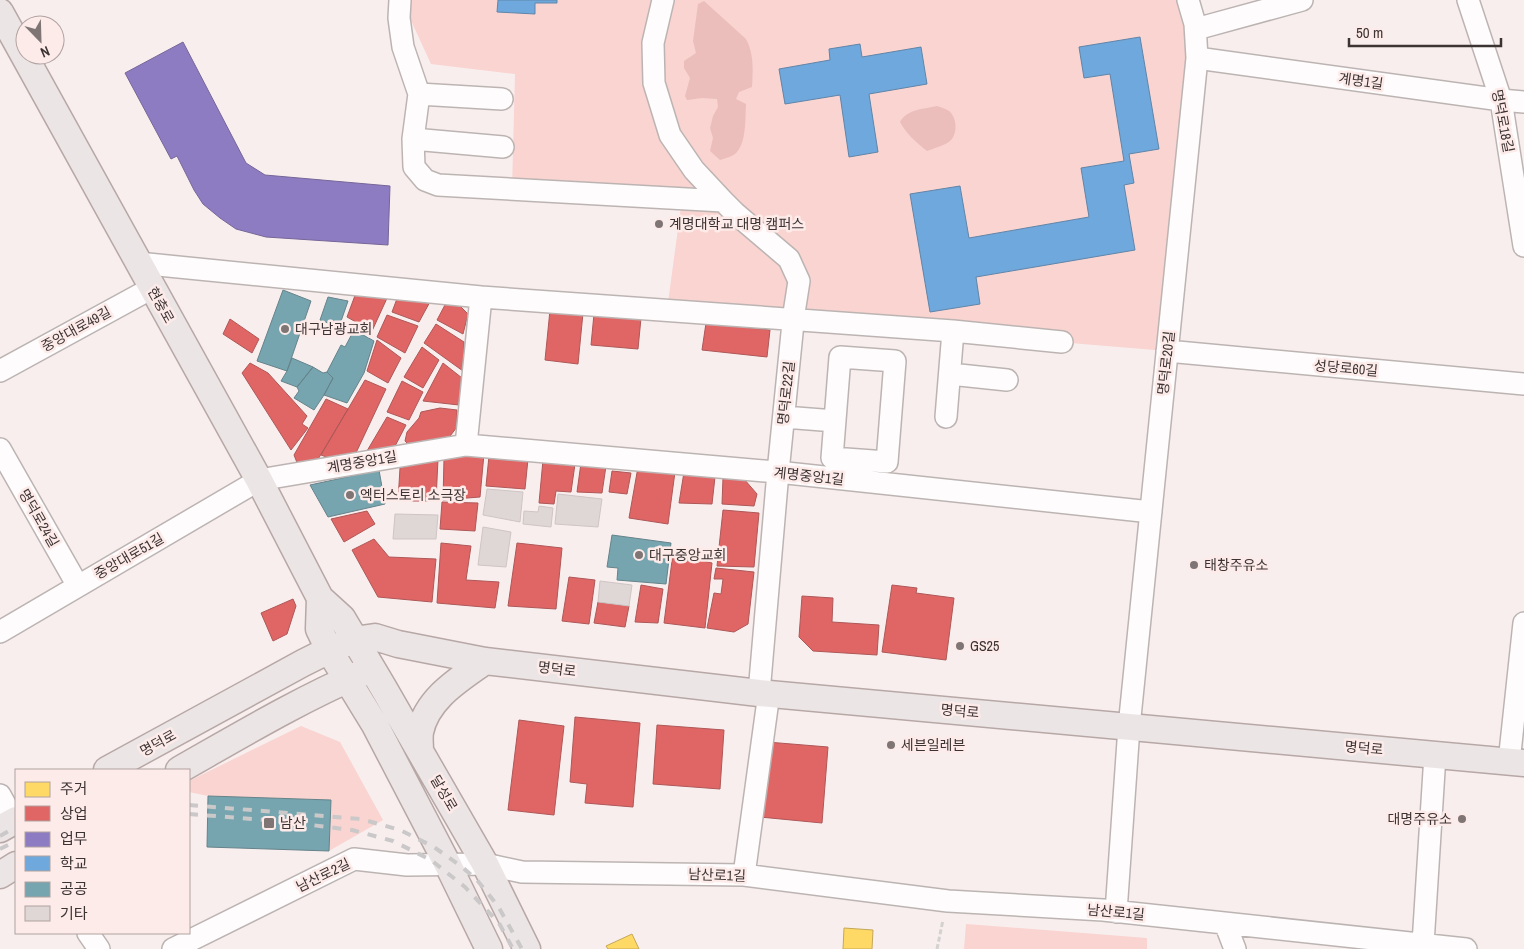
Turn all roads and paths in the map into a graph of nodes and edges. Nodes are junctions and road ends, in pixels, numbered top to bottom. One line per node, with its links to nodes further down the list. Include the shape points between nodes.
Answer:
1 (400, 0): 9 (street, via 403,47)
2 (663, 0): 15 (street, 명덕로22길, via 653,43 654,83 670,135 694,170)
3 (1188, 0): 6 (street, 명덕로20길)
4 (1302, 0): 6 (street)
5 (1468, 0): 11 (street, 명덕로18길)
6 (1196, 29): 8 (street, 명덕로20길)
7 (4, 30): 17 (main road, 현충로)
8 (1197, 58): 11 (street, 계명1길); 23 (street, 명덕로20길)
9 (419, 94): 10 (street); 13 (street)
10 (502, 99)
11 (1501, 100): 12 (street, 계명1길); 16 (street, 명덕로18길)
12 (1524, 102)
13 (413, 139): 14 (street); 15 (street, via 414,166 424,180 438,185)
14 (503, 147)
15 (724, 201): 20 (street, 명덕로22길, via 789,259 799,282)
16 (1524, 246)
17 (138, 263): 18 (main road, 현충로); 19 (street)
18 (152, 288): 24 (street, 중앙대로49길); 34 (main road, 현충로)
19 (481, 297): 20 (street); 31 (street)
20 (794, 316): 21 (street); 28 (street, 명덕로22길)
21 (953, 331): 22 (street); 25 (street)
22 (1062, 342)
23 (1167, 351): 27 (street, 성당로60길); 35 (street, 명덕로20길)
24 (0, 371)
25 (950, 374): 26 (street); 29 (street)
26 (1007, 380)
27 (1524, 384)
28 (784, 417): 30 (street); 33 (street, 명덕로22길)
29 (946, 417)
30 (835, 421): 30 (street, via 840,357 895,361 887,462 832,458)
31 (466, 445): 33 (street, 계명중앙1길); 34 (street, 계명중앙1길)
32 (0, 449): 36 (street, 명덕로24길)
33 (778, 472): 35 (street, 계명중앙1길); 46 (street, 명덕로22길)
34 (259, 480): 36 (street, 중앙대로51길); 37 (main road, 현충로)
35 (1151, 512): 47 (street, 명덕로20길)
36 (78, 586): 39 (street, 중앙대로51길)
37 (320, 598): 40 (main road, 현충로, via 342,618); 42 (main road, via 318,630)
38 (1524, 623): 50 (street)
39 (0, 632)
40 (354, 640): 41 (main road, 명덕로, via 375,637); 42 (main road, 명덕로); 44 (main road, 달성로)
41 (398, 644): 43 (main road, 명덕로); 44 (main road, via 388,662)
42 (329, 650): 45 (main road); 51 (main road, 명덕로)
43 (485, 661): 46 (main road, 명덕로); 48 (main road, via 435,701 420,732)
44 (372, 669): 45 (main road); 48 (main road, 달성로)
45 (347, 679): 52 (main road); 56 (main road, via 375,725)
46 (764, 693): 47 (main road, 명덕로); 59 (street, 명덕로22길)
47 (1129, 726): 49 (main road, 명덕로); 61 (street, 명덕로20길)
48 (420, 751): 55 (main road, 달성로)
49 (1435, 755): 50 (main road, 명덕로); 64 (street)
50 (1516, 762)
51 (109, 769)
52 (181, 769)
53 (0, 795): 54 (street)
54 (12, 824)
55 (485, 864): 56 (street, 남산로2길); 59 (street, 남산로1길, via 522,872); 68 (main road, 달성로)
56 (448, 865): 66 (street, 남산로2길, via 407,865 354,859); 67 (main road)
57 (15, 866): 58 (main road)
58 (0, 875)
59 (744, 875): 60 (street, 남산로1길)
60 (948, 901): 61 (street, 남산로1길); 69 (path)
61 (1116, 912): 62 (street, 남산로1길)
62 (1225, 923): 64 (street, 남산로1길); 70 (street)
63 (89, 934): 65 (street)
64 (1423, 944): 71 (street, 남산로1길)
65 (99, 949)
66 (173, 949)
67 (489, 949)
68 (528, 949)
69 (937, 949)
70 (1235, 949)
71 (1466, 949)

